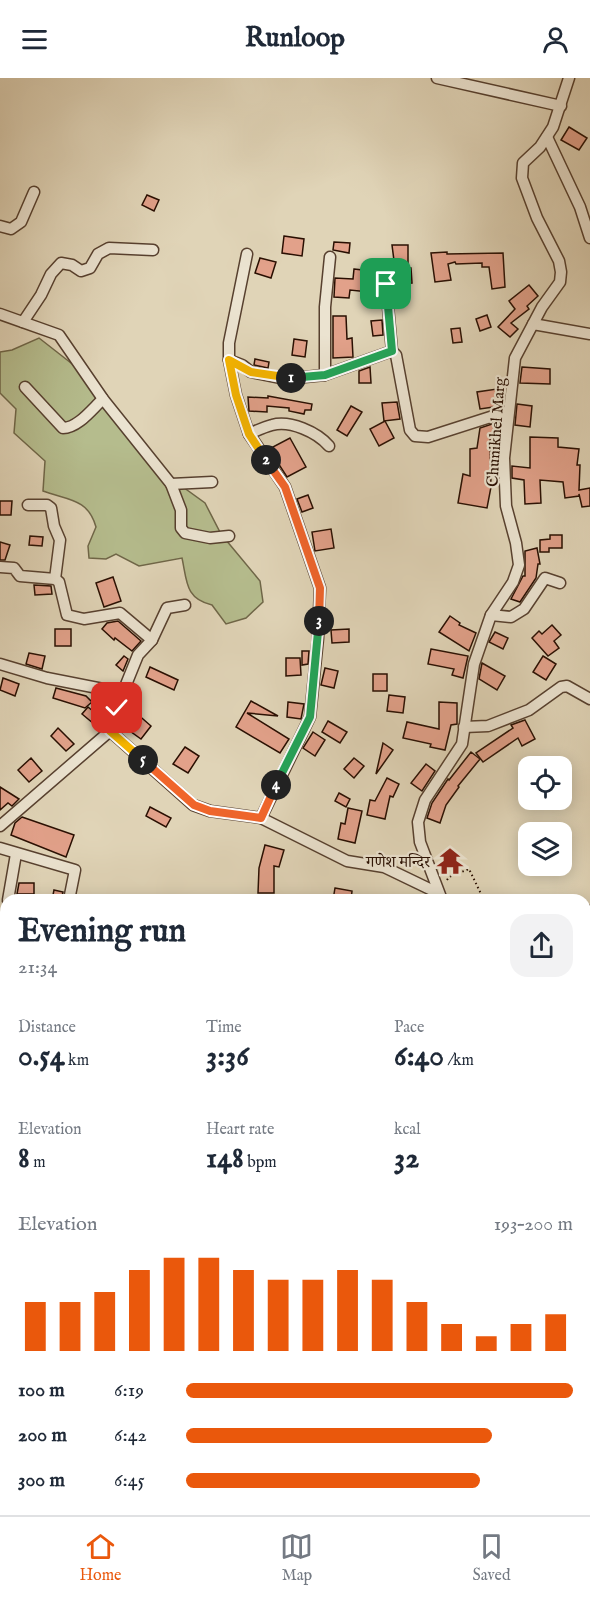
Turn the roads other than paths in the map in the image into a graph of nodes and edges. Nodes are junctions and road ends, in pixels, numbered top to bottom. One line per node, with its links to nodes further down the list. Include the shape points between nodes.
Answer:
1 (437, 78): 3 (street)
2 (569, 78): 3 (street, Chunikhel Marg)
3 (561, 106): 4 (street, Chunikhel Marg)
4 (547, 137): 6 (street); 15 (street, Chunikhel Marg, via 524,163 522,178 561,272 560,282)
5 (34, 192): 7 (street, via 21,222 11,229)
6 (585, 206): 8 (street)
7 (0, 226)
8 (590, 238)
9 (153, 250): 14 (street, via 109,248 98,254 90,268 81,271 61,263)
10 (247, 254): 18 (street, via 230,331)
11 (330, 257): 19 (street)
12 (386, 284): 17 (street)
13 (0, 314): 14 (street)
14 (23, 322): 21 (street, via 59,335)
15 (533, 324): 16 (street); 22 (street, Chunikhel Marg, via 515,358)
16 (590, 334)
17 (392, 351): 19 (street); 22 (street, via 410,430 415,436 428,437)
18 (229, 360): 19 (street, via 251,372 285,379); 23 (street)
19 (325, 375)
20 (25, 387): 21 (street, via 63,428 75,424)
21 (103, 399): 26 (street)
22 (509, 411): 33 (street, Chunikhel Marg, via 504,458 506,506 519,564 513,582)
23 (249, 434): 24 (street, via 274,424 296,427 321,436); 40 (street, via 285,487 320,588 310,717)
24 (329, 446)
25 (212, 482): 26 (street)
26 (171, 484): 28 (street, via 185,533 210,538)
27 (28, 505): 30 (street, via 51,508 60,540)
28 (229, 536)
29 (0, 567): 30 (street, via 14,568 20,576)
30 (55, 579): 34 (street, via 66,615 84,619 120,613)
31 (560, 582): 33 (street, via 545,578 524,609 511,617)
32 (186, 605): 34 (street, via 167,608)
33 (491, 615): 38 (street, Chunikhel Marg, via 474,664)
34 (152, 640): 36 (street, via 138,655)
35 (0, 664): 36 (street)
36 (121, 696): 39 (street)
37 (590, 699): 38 (street, via 567,686 561,687 530,711 488,726)
38 (464, 727): 47 (street, Chunikhel Marg, via 462,744 425,800 418,822 420,842)
39 (110, 731): 40 (street, via 194,805); 41 (street)
40 (261, 818): 46 (street, via 347,861 384,867)
41 (0, 826)
42 (0, 848): 43 (street)
43 (16, 854): 44 (street); 45 (street, via 75,870)
44 (9, 894)
45 (70, 894)
46 (436, 894)
47 (439, 894)

